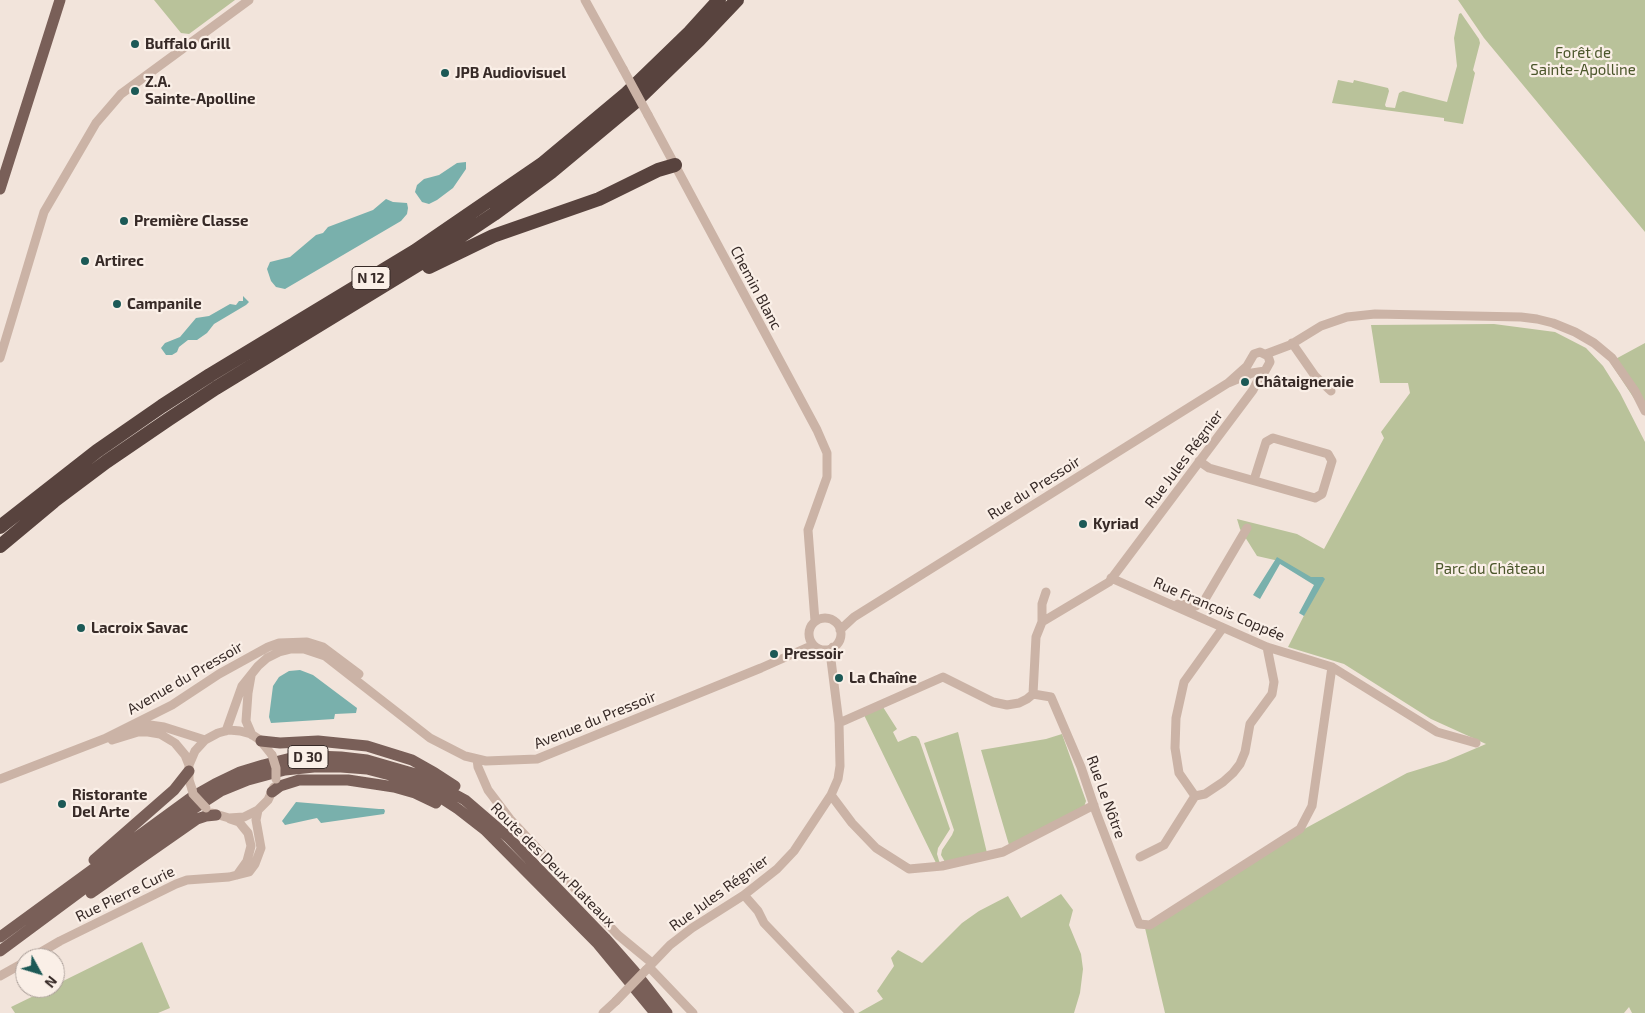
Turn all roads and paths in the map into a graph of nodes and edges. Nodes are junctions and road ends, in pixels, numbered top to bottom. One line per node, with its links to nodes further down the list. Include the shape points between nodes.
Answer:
1 (54, 0): 8 (main road)
2 (60, 0): 9 (main road)
3 (249, 0): 12 (street, via 121,94 96,123 44,212)
4 (585, 0): 7 (street, Chemin Blanc, bridge)
5 (719, 0): 21 (highway, N 12, via 627,93 542,164 416,251 162,406 97,451)
6 (737, 0): 10 (highway, N 12, via 635,102 551,172 494,214)
7 (675, 166): 10 (highway, via 658,170 599,199 493,236 404,279); 28 (street, Chemin Blanc, via 817,430 826,453 827,477 808,530 814,606)
8 (0, 170)
9 (0, 189)
10 (384, 285): 23 (highway, N 12, via 169,419 54,501)
11 (1291, 344): 13 (street); 17 (street); 18 (street, via 1321,326 1347,317 1384,314 1537,319 1576,332 1612,358)
12 (0, 358)
13 (1268, 358): 14 (street, via 1260,352 1254,354); 15 (street, via 1268,368)
14 (1250, 362): 15 (street, via 1251,368); 16 (street, Rue du Pressoir)
15 (1259, 372): 16 (street, Rue du Pressoir); 19 (street, Rue Jules Régnier, via 1253,390)
16 (1228, 383): 27 (street, Rue du Pressoir)
17 (1331, 391)
18 (1645, 411)
19 (1199, 461): 20 (street, via 1209,468); 24 (street, Rue Jules Régnier)
20 (1254, 480): 20 (street, via 1315,498 1322,494 1332,461 1328,454 1273,438 1266,442)
21 (0, 527)
22 (1246, 528): 26 (street, via 1204,601 1190,606)
23 (0, 546)
24 (1112, 578): 26 (street, Rue François Coppée); 30 (street, Rue Jules Régnier)
25 (1046, 592): 30 (street)
26 (1168, 603): 31 (street, Rue François Coppée)
27 (854, 617): 29 (street, Rue du Pressoir); 32 (street, Rue du Pressoir)
28 (819, 620): 29 (street); 33 (street, via 809,630)
29 (833, 621): 32 (street)
30 (1042, 622): 38 (street, via 1036,636)
31 (1222, 629): 34 (street, Rue François Coppée); 54 (street, via 1184,682 1176,718 1175,748 1179,773)
32 (840, 630): 35 (street, via 839,640)
33 (811, 640): 35 (street); 47 (street, Avenue du Pressoir, via 797,652 761,668 538,759)
34 (1267, 647): 36 (street, Rue François Coppée); 54 (street, via 1274,682 1272,694 1250,724 1240,764 1223,782 1206,794)
35 (829, 649): 40 (street, Rue Jules Régnier)
36 (1332, 667): 45 (street, Rue François Coppée, via 1437,732); 55 (street, Rue Le Nôtre, via 1312,806 1300,828 1150,925 1139,924)
37 (252, 675): 39 (street, Avenue du Pressoir, via 267,658 279,652 310,650 331,661); 41 (street, Avenue du Pressoir, via 242,686); 42 (street, via 246,721)
38 (1033, 694): 40 (street, via 1019,703 1007,705 993,702 943,677); 55 (street, Rue Le Nôtre, via 1051,697)
39 (380, 698): 43 (street, Avenue du Pressoir, via 370,683 323,647 307,642 279,643 219,674 172,705); 46 (street, Avenue du Pressoir, via 430,738)
40 (839, 723): 53 (street, Rue Jules Régnier, via 840,766)
41 (226, 731): 42 (street, via 240,731); 44 (street)
42 (256, 738): 52 (street, bridge, via 272,755 276,768); 59 (main road, via 280,743 351,743 412,760 466,794 500,824)
43 (104, 739): 44 (street, via 132,727 150,725); 49 (street)
44 (205, 740): 48 (street, via 195,751)
45 (1476, 743)
46 (477, 759): 47 (street, Avenue du Pressoir); 50 (street)
47 (488, 761): 50 (street)
48 (189, 768): 51 (street, via 184,754 168,738 138,732); 57 (street, bridge, via 193,794); 64 (main road, via 174,790 116,842)
49 (0, 779)
50 (484, 781): 69 (street, via 510,820)
51 (0, 785)
52 (272, 792): 56 (street); 63 (main road, via 299,780 348,780 394,788 429,799 484,836 540,892)
53 (832, 795): 55 (street, via 876,848 909,869 942,866 1003,852); 62 (street, Rue Jules Régnier, via 794,851)
54 (1195, 796): 60 (street, via 1164,844)
55 (1094, 805)
56 (258, 810): 58 (street, via 244,817); 61 (street, Rue Pierre Curie, via 260,855 248,872)
57 (216, 815): 58 (street); 68 (main road, via 197,819)
58 (229, 818): 61 (street, via 239,822 248,833 251,846 247,861)
59 (508, 838): 65 (main road, Route des Deux Plateaux / D 30, via 465,800 419,775 367,760 316,756 291,758 240,772 192,797); 75 (main road, Route des Deux Plateaux / D 30, via 624,959)
60 (1140, 857)
61 (237, 875): 66 (street, Rue Pierre Curie, via 176,884)
62 (744, 895): 69 (street, Rue Jules Régnier, via 692,928); 72 (street, via 764,923)
63 (556, 900): 67 (main road, Route des Deux Plateaux / D 30, via 485,830 435,794 390,775 314,766 266,774 221,791 178,819); 74 (main road, Route des Deux Plateaux / D 30, via 614,961)
64 (0, 932)
65 (0, 937)
66 (48, 948)
67 (0, 951)
68 (0, 957)
69 (649, 967): 73 (street, Rue Jules Régnier, bridge); 76 (street)
70 (15, 968): 71 (street)
71 (0, 976)
72 (848, 1012)
73 (603, 1013)
74 (655, 1013)
75 (667, 1013)
76 (693, 1013)

